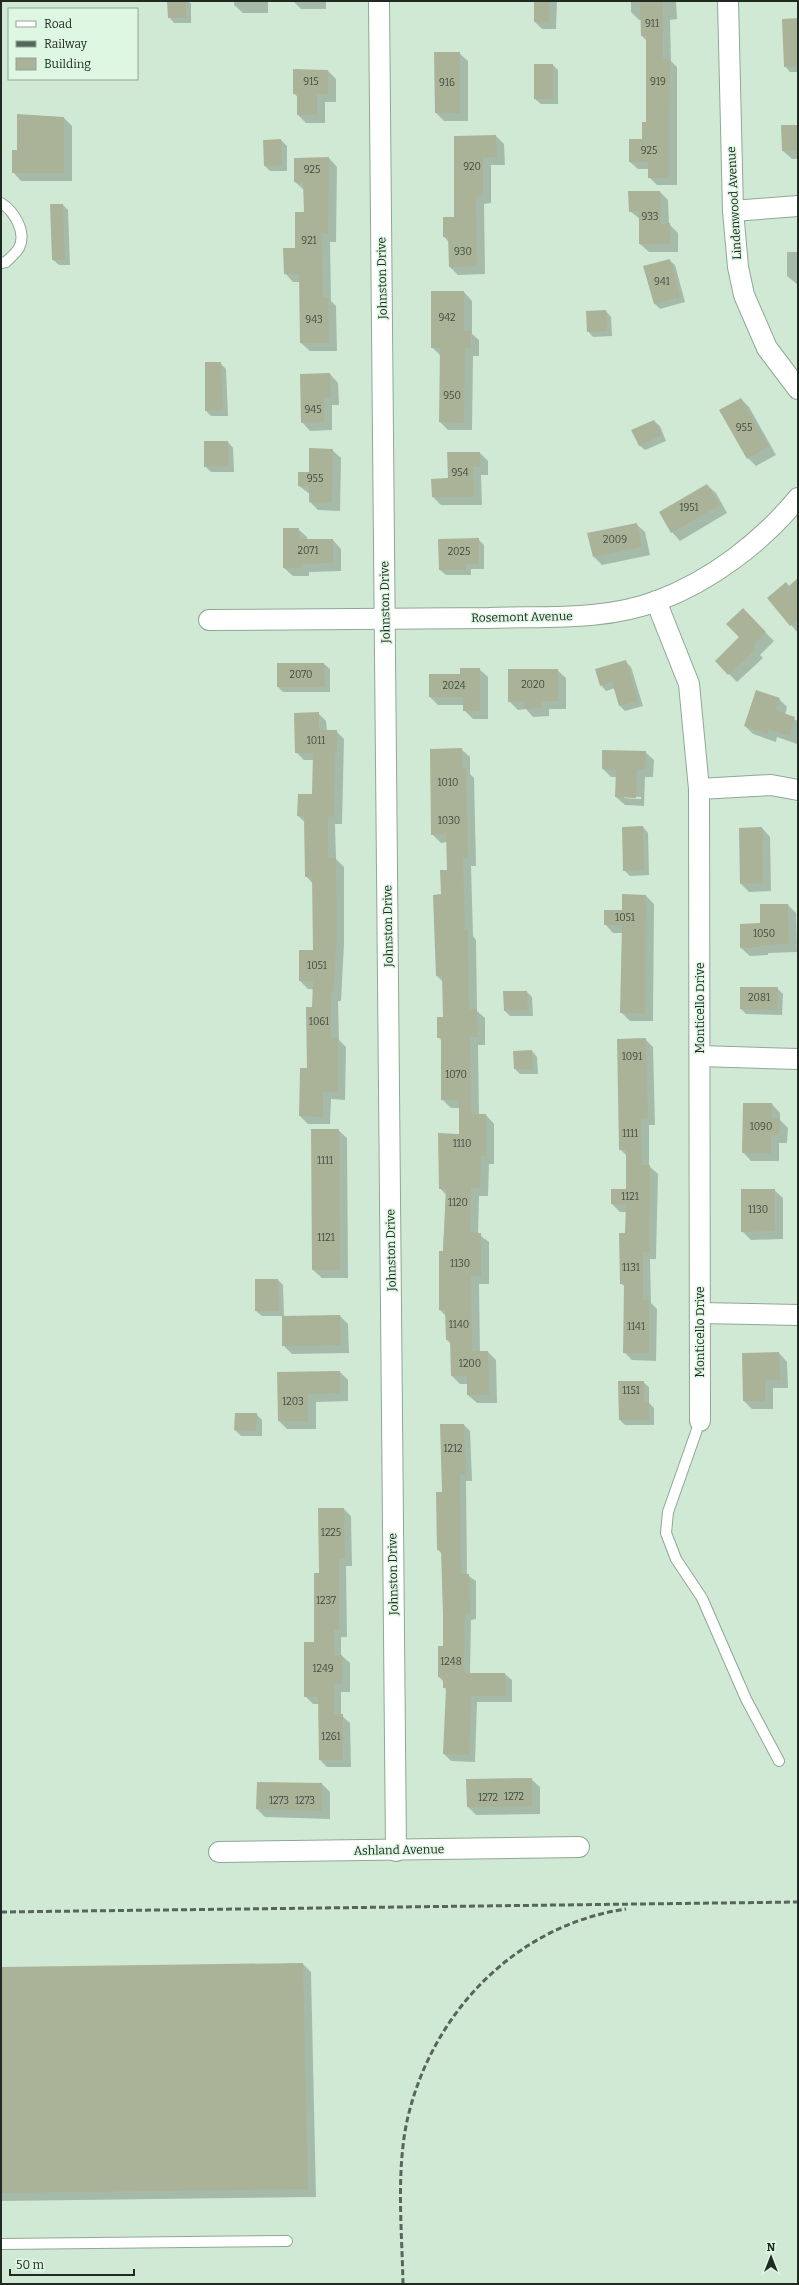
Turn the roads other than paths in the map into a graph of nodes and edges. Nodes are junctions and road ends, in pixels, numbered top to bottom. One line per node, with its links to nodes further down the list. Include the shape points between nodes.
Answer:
1 (379, 1): 11 (street, Johnston Drive)
2 (728, 1): 5 (street, Lindenwood Avenue)
3 (1, 203): 6 (lane, via 10,209 20,229 19,248 6,262)
4 (798, 206): 5 (street)
5 (733, 211): 7 (street, Lindenwood Avenue, via 738,267 744,295 767,348)
6 (1, 263)
7 (798, 389)
8 (798, 498): 9 (street, Rosemont Avenue, via 759,538 721,567 690,587)
9 (656, 601): 11 (street, Rosemont Avenue, via 624,610 586,616); 12 (street, Monticello Drive, via 689,684)
10 (209, 620): 11 (street, Rosemont Avenue)
11 (385, 620): 21 (street, Johnston Drive)
12 (699, 788): 13 (street, via 770,785); 14 (street, Monticello Drive)
13 (798, 790)
14 (700, 1056): 15 (street); 16 (street, Monticello Drive)
15 (798, 1059)
16 (700, 1312): 17 (street); 18 (street, Monticello Drive)
17 (798, 1315)
18 (700, 1421): 19 (lane, via 668,1512 666,1533 676,1559 702,1598 746,1699)
19 (779, 1761)
20 (579, 1847): 21 (street, Ashland Avenue)
21 (396, 1851): 22 (street, Ashland Avenue)
22 (219, 1852)
23 (287, 2241): 24 (lane)
24 (1, 2244)

